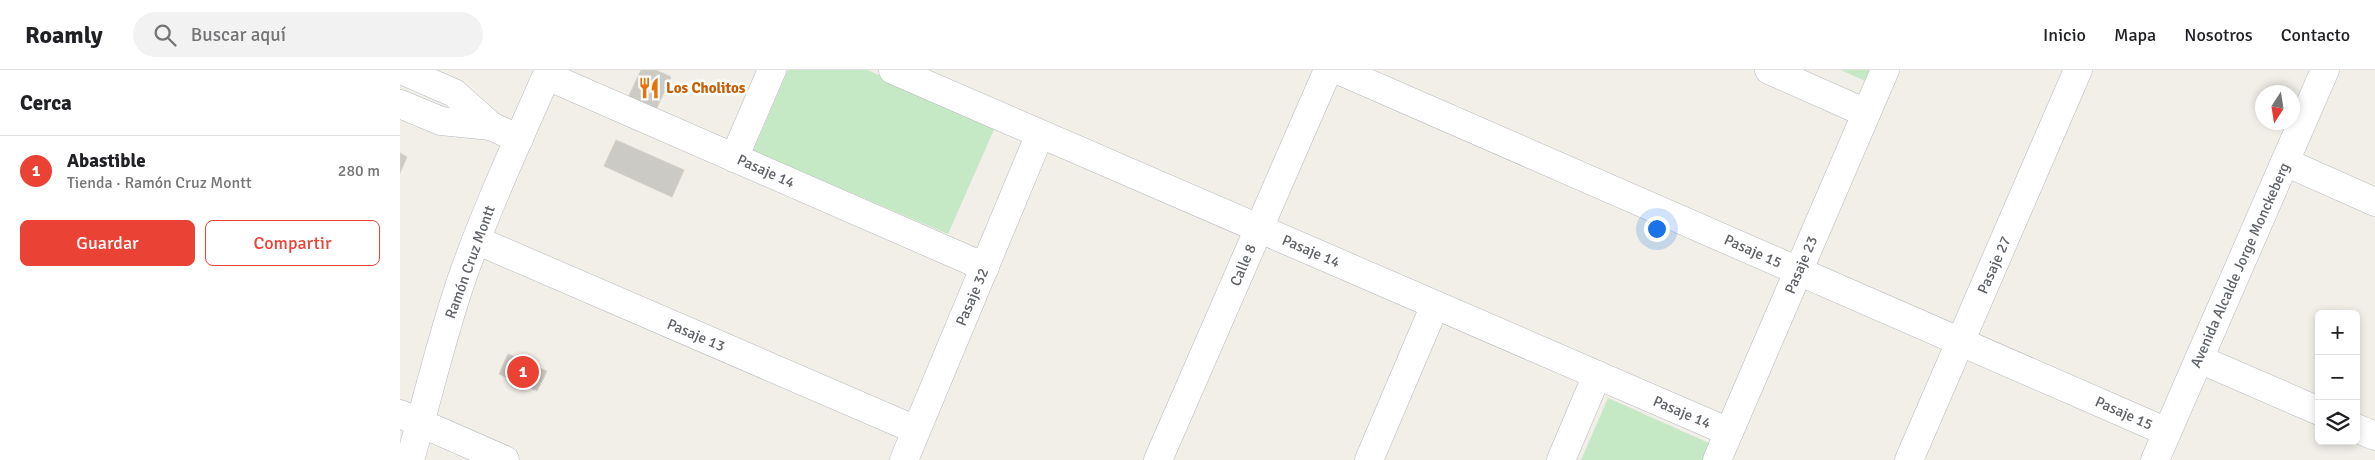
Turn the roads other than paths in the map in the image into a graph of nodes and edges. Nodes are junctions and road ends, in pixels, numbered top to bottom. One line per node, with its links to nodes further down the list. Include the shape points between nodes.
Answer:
1 (401, 70): 13 (street, via 454,93)
2 (772, 70): 16 (street)
3 (893, 70): 14 (street, Pasaje 14)
4 (1328, 70): 19 (street, Calle 8)
5 (1338, 70): 22 (street, Pasaje 15)
6 (1769, 70): 12 (street)
7 (1885, 70): 12 (street, Pasaje 23)
8 (2078, 70): 24 (street, Pasaje 27)
9 (2324, 70): 17 (street, Avenida Alcalde Jorge Monckeberg)
10 (548, 73): 15 (street, Ramón Cruz Montt); 16 (street, Pasaje 14)
11 (400, 104): 13 (street, via 441,121)
12 (1866, 113): 22 (street, Pasaje 23)
13 (491, 126): 15 (street)
14 (1040, 134): 19 (street, Pasaje 14); 21 (street, Pasaje 32)
15 (519, 139): 20 (street, Ramón Cruz Montt)
16 (734, 158): 21 (street, Pasaje 14)
17 (2285, 162): 18 (street); 25 (street, Avenida Alcalde Jorge Monckeberg)
18 (2375, 202)
19 (1259, 229): 23 (street, Pasaje 14); 37 (street, Calle 8)
20 (476, 240): 28 (street, Ramón Cruz Montt); 29 (street, Pasaje 13)
21 (985, 267): 29 (street, Pasaje 32)
22 (1798, 270): 24 (street, Pasaje 15); 31 (street, Pasaje 23)
23 (1435, 305): 26 (street, Pasaje 14); 38 (street)
24 (1960, 341): 32 (street, Pasaje 15); 41 (street, Pasaje 27)
25 (2199, 359): 27 (street); 32 (street, Avenida Alcalde Jorge Monckeberg)
26 (1597, 376): 31 (street, Pasaje 14); 39 (street)
27 (2315, 409)
28 (410, 418): 34 (street, Ramón Cruz Montt); 35 (street)
29 (916, 430): 36 (street, Pasaje 32)
30 (2360, 430): 33 (street)
31 (1728, 432): 40 (street, Pasaje 23)
32 (2167, 432): 42 (street, Avenida Alcalde Jorge Monckeberg)
33 (2375, 436)
34 (410, 460)
35 (505, 460)
36 (904, 460)
37 (1158, 460)
38 (1369, 460)
39 (1561, 460)
40 (1717, 460)
41 (1908, 460)
42 (2155, 460)

